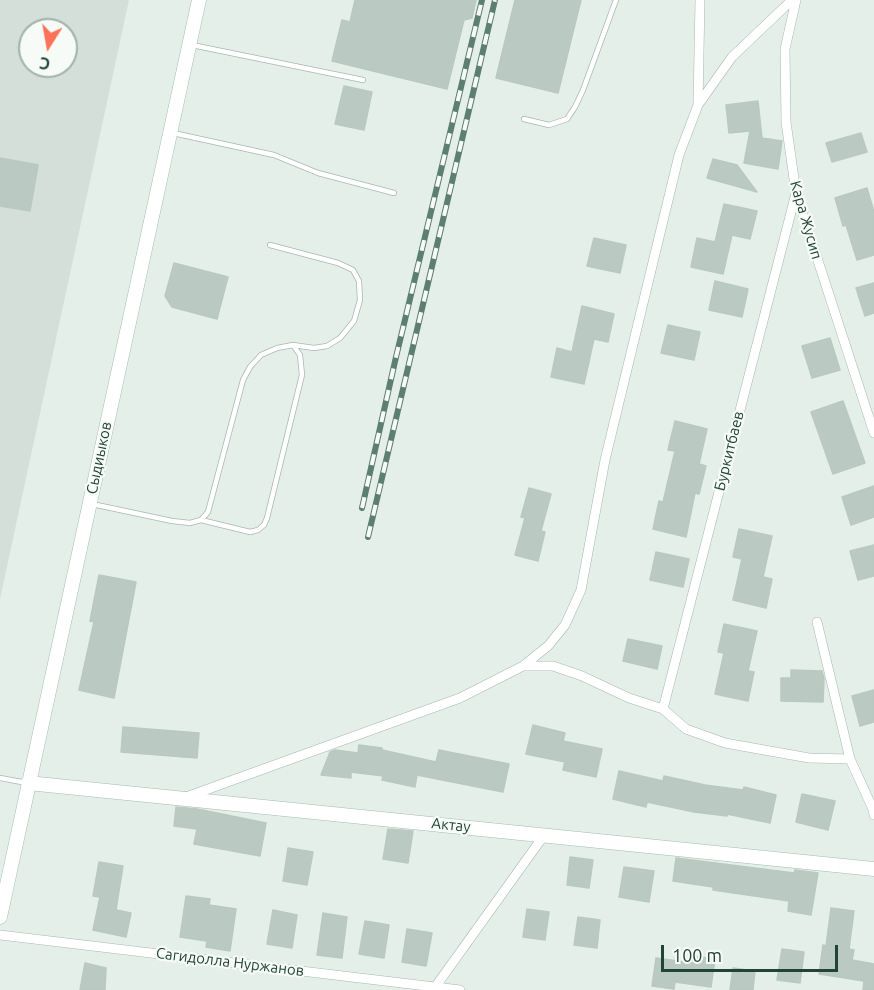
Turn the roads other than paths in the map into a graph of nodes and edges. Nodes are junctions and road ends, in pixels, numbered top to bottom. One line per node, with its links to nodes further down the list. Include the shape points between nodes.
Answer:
1 (199, 0): 5 (street, Сыдиыков)
2 (616, 0): 8 (lane, via 583,90 567,119 549,125)
3 (700, 0): 7 (street)
4 (794, 0): 7 (street, via 732,57); 11 (street, Кара Жусип, via 785,49 786,122)
5 (189, 44): 6 (lane); 9 (street, Сыдиыков)
6 (363, 80)
7 (698, 105): 18 (street, via 679,155 610,437 581,590 565,625 548,646)
8 (524, 119)
9 (170, 133): 10 (lane, via 274,155 318,173); 15 (street, Сыдиыков)
10 (394, 193)
11 (796, 193): 14 (street, Кара Жусип); 19 (street, Буркитбаев)
12 (270, 245): 13 (lane, via 339,263 353,270 359,281 360,300 354,321 340,338 314,348)
13 (293, 345): 16 (lane, via 261,356 243,380 208,512); 16 (lane, via 300,355 302,375 264,525 250,532)
14 (873, 429)
15 (89, 503): 16 (lane, via 172,521); 22 (street, Сыдиыков)
16 (201, 520)
17 (817, 622): 20 (street)
18 (523, 666): 19 (street, via 554,666); 23 (street, via 460,698)
19 (663, 709): 20 (street, via 686,729 726,743 809,758)
20 (850, 759): 24 (street)
21 (0, 778): 22 (lane)
22 (28, 783): 23 (street, Актау); 27 (street, Сыдиыков)
23 (183, 798): 25 (street, Актау)
24 (874, 815)
25 (545, 834): 26 (street, Актау); 29 (street)
26 (874, 869)
27 (0, 917)
28 (0, 935): 29 (street, Сагидолла Нуржанов)
29 (434, 988): 30 (street, Сагидолла Нуржанов)
30 (460, 990)

